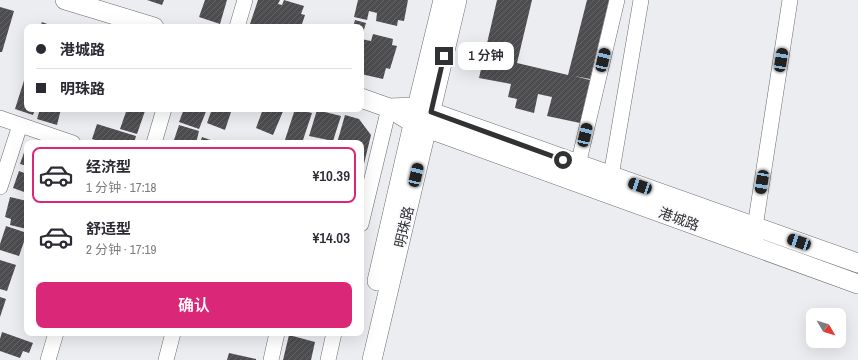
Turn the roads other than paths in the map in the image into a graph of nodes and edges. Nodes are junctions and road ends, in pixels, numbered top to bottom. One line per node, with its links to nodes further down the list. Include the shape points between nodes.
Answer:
1 (65, 0): 8 (street)
2 (245, 0): 9 (street)
3 (443, 0): 13 (street, 明珠路)
4 (457, 0): 13 (street, 明珠路)
5 (617, 0): 18 (street)
6 (641, 0): 19 (street)
7 (790, 0): 22 (street)
8 (144, 24)
9 (238, 24)
10 (364, 99): 11 (street, 港城路)
11 (389, 108): 13 (street, 港城路); 21 (street)
12 (163, 112): 17 (street)
13 (422, 117): 18 (street, 港城路); 24 (street, 港城路); 33 (street, 明珠路); 34 (street, 明珠路)
14 (0, 118): 15 (street)
15 (20, 125): 16 (street); 20 (street)
16 (64, 140)
17 (155, 140)
18 (578, 165): 19 (street, 港城路)
19 (611, 176): 22 (street, 港城路)
20 (0, 187)
21 (364, 212)
22 (755, 227): 23 (street, 港城路)
23 (858, 263)
24 (858, 284)
25 (55, 336): 29 (street)
26 (172, 336): 30 (street)
27 (276, 336): 31 (street)
28 (333, 336): 32 (street)
29 (48, 360)
30 (166, 360)
31 (271, 360)
32 (328, 360)
33 (359, 360)
34 (372, 360)

